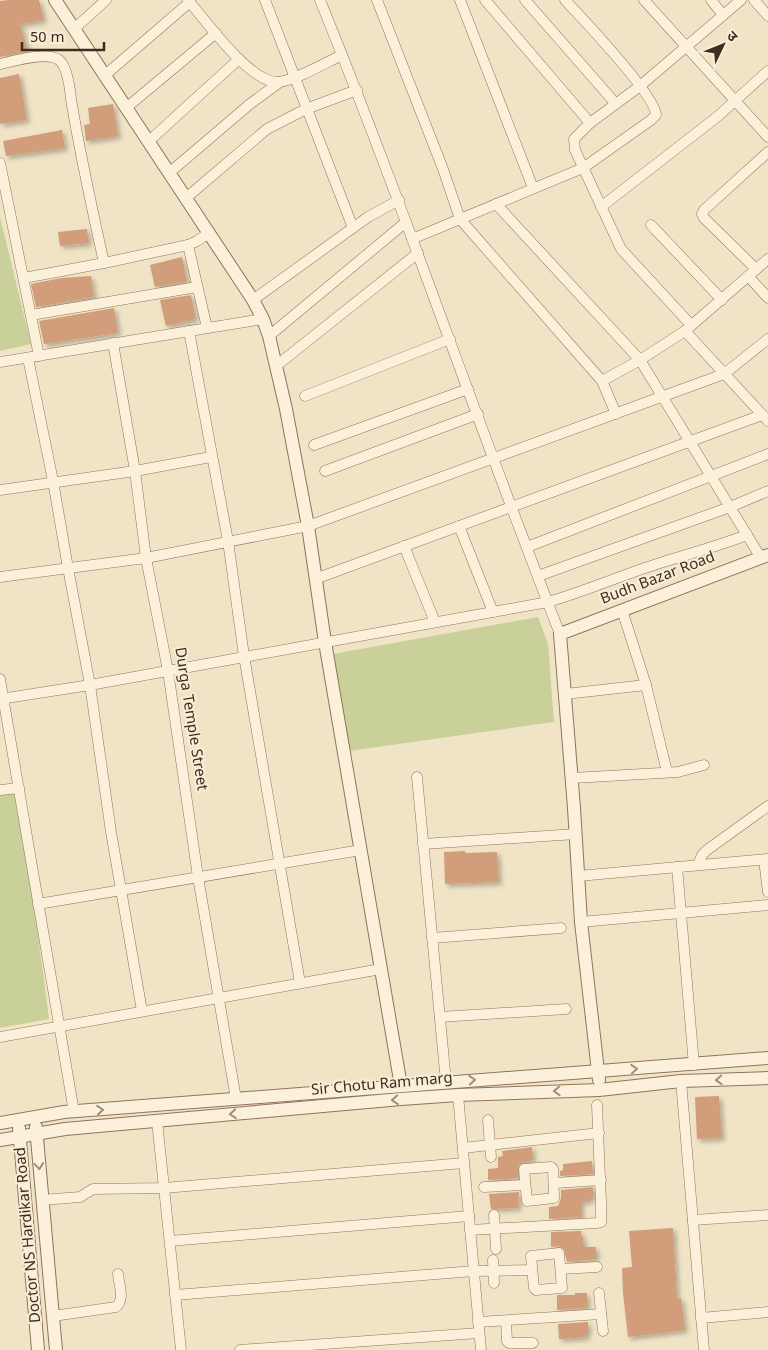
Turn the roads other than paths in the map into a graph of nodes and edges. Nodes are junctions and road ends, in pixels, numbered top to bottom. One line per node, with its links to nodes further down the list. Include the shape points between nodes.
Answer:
1 (55, 0): 17 (street)
2 (106, 0): 17 (street)
3 (265, 0): 25 (street)
4 (320, 0): 20 (street)
5 (377, 0): 45 (street)
6 (460, 0): 40 (street)
7 (485, 0): 33 (street)
8 (524, 0): 30 (street)
9 (565, 0): 27 (street)
10 (644, 0): 19 (street)
11 (710, 0): 15 (street)
12 (741, 0): 15 (street)
13 (754, 0): 16 (street)
14 (189, 1): 18 (street); 24 (street)
15 (723, 15): 19 (street)
16 (768, 16)
17 (74, 29): 24 (street)
18 (216, 33): 21 (street); 31 (street)
19 (685, 46): 27 (street); 29 (street)
20 (342, 55): 25 (street); 28 (street)
21 (239, 59): 26 (street, via 260,77); 35 (street)
22 (0, 64): 54 (street, via 52,56 64,64)
23 (768, 71): 29 (street)
24 (104, 76): 31 (street)
25 (294, 76): 26 (street); 32 (street)
26 (280, 82): 39 (street)
27 (640, 86): 30 (street); 38 (street, via 653,104 656,115)
28 (357, 90): 32 (street); 42 (street)
29 (736, 101): 34 (street); 44 (street)
30 (616, 104): 33 (street)
31 (126, 108): 35 (street)
32 (306, 109): 41 (street, via 267,129); 48 (street)
33 (590, 123): 38 (street, via 574,139)
34 (768, 137)
35 (148, 142): 39 (street)
36 (768, 152): 55 (street, via 702,214)
37 (0, 163): 56 (street)
38 (583, 168): 40 (street); 44 (street)
39 (169, 173): 41 (street)
40 (533, 188): 43 (street)
41 (186, 198): 49 (street)
42 (399, 200): 46 (street); 48 (street)
43 (496, 204): 45 (street); 72 (street)
44 (601, 207): 64 (street, via 621,249)
45 (460, 219): 50 (street); 76 (street)
46 (406, 222): 50 (street); 66 (street)
47 (651, 225): 60 (street)
48 (353, 228): 59 (street)
49 (209, 233): 51 (street); 59 (street)
50 (412, 239): 52 (street)
51 (188, 245): 54 (street); 57 (street)
52 (418, 253): 67 (street); 74 (street)
53 (768, 259): 55 (street)
54 (104, 263): 56 (street)
55 (752, 273): 58 (street); 60 (street)
56 (24, 278): 61 (street)
57 (197, 287): 61 (street); 63 (street)
58 (768, 298)
59 (253, 300): 62 (street)
60 (722, 300): 64 (street)
61 (31, 315): 70 (street)
62 (263, 319): 63 (street); 66 (street)
63 (207, 328): 65 (street)
64 (688, 328): 72 (street); 75 (street)
65 (189, 331): 69 (street); 86 (street)
66 (269, 336): 74 (street)
67 (450, 339): 77 (street); 78 (street)
68 (768, 339): 75 (street)
69 (113, 343): 70 (street); 88 (street, Durga Temple Street)
70 (39, 356): 71 (street)
71 (28, 358): 73 (street); 91 (street)
72 (640, 360): 76 (street); 79 (street)
73 (0, 362)
74 (276, 366): 96 (street)
75 (724, 374): 79 (street); 82 (street)
76 (602, 381): 81 (street)
77 (468, 389): 80 (street); 84 (street)
78 (305, 396)
79 (662, 396): 81 (street); 83 (street)
80 (478, 414): 87 (street); 89 (street)
81 (616, 414): 87 (street)
82 (765, 418): 83 (street)
83 (691, 441): 90 (street); 94 (street)
84 (314, 445)
85 (768, 454): 90 (street)
86 (211, 457): 88 (street); 99 (street)
87 (495, 459): 94 (street); 96 (street)
88 (136, 471): 91 (street); 103 (street, Durga Temple Street)
89 (325, 471)
90 (711, 476): 95 (street); 101 (street)
91 (54, 481): 92 (street); 104 (street)
92 (0, 490)
93 (768, 491): 95 (street)
94 (512, 506): 97 (street); 101 (street)
95 (730, 507): 98 (street); 105 (street)
96 (308, 526): 99 (street); 107 (street)
97 (459, 526): 100 (street); 110 (street)
98 (747, 535): 102 (street); 108 (street)
99 (228, 541): 103 (street); 114 (street)
100 (404, 546): 107 (street); 111 (street)
101 (527, 547): 105 (street)
102 (764, 557): 109 (street, Budh Bazar Road)
103 (146, 558): 104 (street); 115 (street, Durga Temple Street)
104 (68, 568): 106 (street); 117 (street)
105 (538, 576): 108 (street)
106 (0, 577)
107 (315, 580): 113 (street)
108 (548, 602): 110 (street); 112 (street)
109 (622, 610): 112 (street, Budh Bazar Road); 118 (street)
110 (493, 612): 111 (street)
111 (435, 622): 113 (street)
112 (560, 634): 119 (street)
113 (325, 642): 114 (street); 130 (street)
114 (244, 656): 115 (street); 132 (street)
115 (168, 671): 117 (street); 136 (street, Durga Temple Street)
116 (0, 679): 120 (street)
117 (90, 685): 120 (street); 137 (street)
118 (646, 685): 119 (street); 122 (street)
119 (565, 694): 124 (street)
120 (2, 699): 125 (street)
121 (704, 765): 122 (street)
122 (667, 772): 124 (street)
123 (417, 777): 129 (street)
124 (572, 778): 128 (street)
125 (19, 788): 126 (street); 139 (street)
126 (0, 790)
127 (768, 806): 133 (street, via 702,855)
128 (576, 834): 129 (street); 135 (street)
129 (423, 844): 144 (street)
130 (361, 850): 132 (street); 145 (street)
131 (766, 859): 133 (street); 138 (street)
132 (279, 864): 136 (street); 146 (street)
133 (698, 865): 134 (street)
134 (677, 867): 135 (street); 141 (street)
135 (578, 876): 142 (street)
136 (198, 877): 137 (street); 147 (street, Durga Temple Street)
137 (120, 890): 139 (street); 149 (street)
138 (768, 892)
139 (38, 904): 151 (street)
140 (768, 905): 141 (street)
141 (680, 913): 142 (street); 154 (street)
142 (580, 922): 155 (street)
143 (561, 928): 144 (street)
144 (432, 938): 150 (street)
145 (381, 969): 146 (street); 159 (street)
146 (300, 983): 147 (street)
147 (219, 998): 149 (street); 162 (street, Durga Temple Street)
148 (566, 1009): 150 (street)
149 (142, 1011): 151 (street)
150 (440, 1017): 158 (street)
151 (59, 1026): 152 (street); 164 (street)
152 (0, 1037)
153 (768, 1058): 154 (street, Sir Chotu Ram marg)
154 (694, 1064): 155 (street, Sir Chotu Ram marg, one-way to 154)
155 (599, 1072): 158 (street, Sir Chotu Ram marg, one-way to 155); 160 (street)
156 (768, 1078): 157 (street, Sir Chotu Ram marg, one-way to 157)
157 (681, 1081): 160 (street, Sir Chotu Ram marg); 187 (street)
158 (446, 1082): 159 (street, Sir Chotu Ram marg)
159 (401, 1086): 162 (street, Sir Chotu Ram marg)
160 (598, 1090): 161 (street, Sir Chotu Ram marg, one-way to 161)
161 (458, 1095): 168 (street, Sir Chotu Ram marg, one-way to 168); 175 (street)
162 (236, 1099): 164 (street, Sir Chotu Ram marg, one-way to 162)
163 (597, 1105): 170 (street)
164 (74, 1112): 165 (street, Sir Chotu Ram marg)
165 (35, 1117): 166 (street, Sir Chotu Ram marg); 171 (street, Doctor NS Hardikar Road)
166 (19, 1120): 169 (street, Sir Chotu Ram marg); 172 (street, Doctor NS Hardikar Road)
167 (488, 1120): 174 (street)
168 (157, 1121): 171 (street, Sir Chotu Ram marg); 182 (street)
169 (0, 1123)
170 (599, 1133): 174 (street); 178 (street)
171 (36, 1134): 172 (street, Sir Chotu Ram marg); 183 (street, Doctor NS Hardikar Road, one-way to 183)
172 (20, 1137): 173 (street, Sir Chotu Ram marg); 212 (street, Doctor NS Hardikar Road)
173 (0, 1140)
174 (490, 1144): 175 (street); 176 (street)
175 (463, 1148): 177 (street)
176 (491, 1157)
177 (464, 1163): 182 (street); 186 (street)
178 (600, 1180): 179 (street); 189 (street, via 599,1223)
179 (555, 1183): 180 (street, via 554,1199 529,1201 526,1200); 180 (street, via 553,1168 534,1168 524,1169)
180 (525, 1185): 181 (street)
181 (484, 1187)
182 (164, 1188): 183 (street, via 93,1189 80,1197); 190 (street)
183 (42, 1200): 204 (street, Doctor NS Hardikar Road)
184 (494, 1215): 189 (street)
185 (768, 1215): 187 (street)
186 (469, 1216): 188 (street); 190 (street)
187 (693, 1220): 205 (street)
188 (470, 1230): 189 (street); 196 (street)
189 (495, 1230): 191 (street)
190 (170, 1241): 201 (street)
191 (496, 1249)
192 (493, 1260): 197 (street)
193 (597, 1267): 194 (street)
194 (561, 1269): 195 (street, via 558,1253 532,1255); 195 (street, via 562,1288 536,1290)
195 (532, 1270): 197 (street)
196 (474, 1271): 197 (street); 201 (street); 207 (street)
197 (494, 1271): 199 (street)
198 (118, 1274): 204 (street, via 120,1304)
199 (494, 1283)
200 (599, 1293): 203 (street)
201 (175, 1295): 214 (street)
202 (768, 1312): 205 (street)
203 (601, 1314): 206 (street); 208 (street)
204 (53, 1316): 213 (street, Doctor NS Hardikar Road)
205 (701, 1318): 217 (street)
206 (506, 1321): 207 (street); 209 (street, via 509,1343)
207 (479, 1328): 210 (street); 216 (street)
208 (603, 1331)
209 (532, 1343)
210 (321, 1347): 211 (street)
211 (255, 1349): 215 (street)
212 (38, 1350)
213 (56, 1350)
214 (181, 1350)
215 (240, 1350)
216 (481, 1350)
217 (704, 1350)

